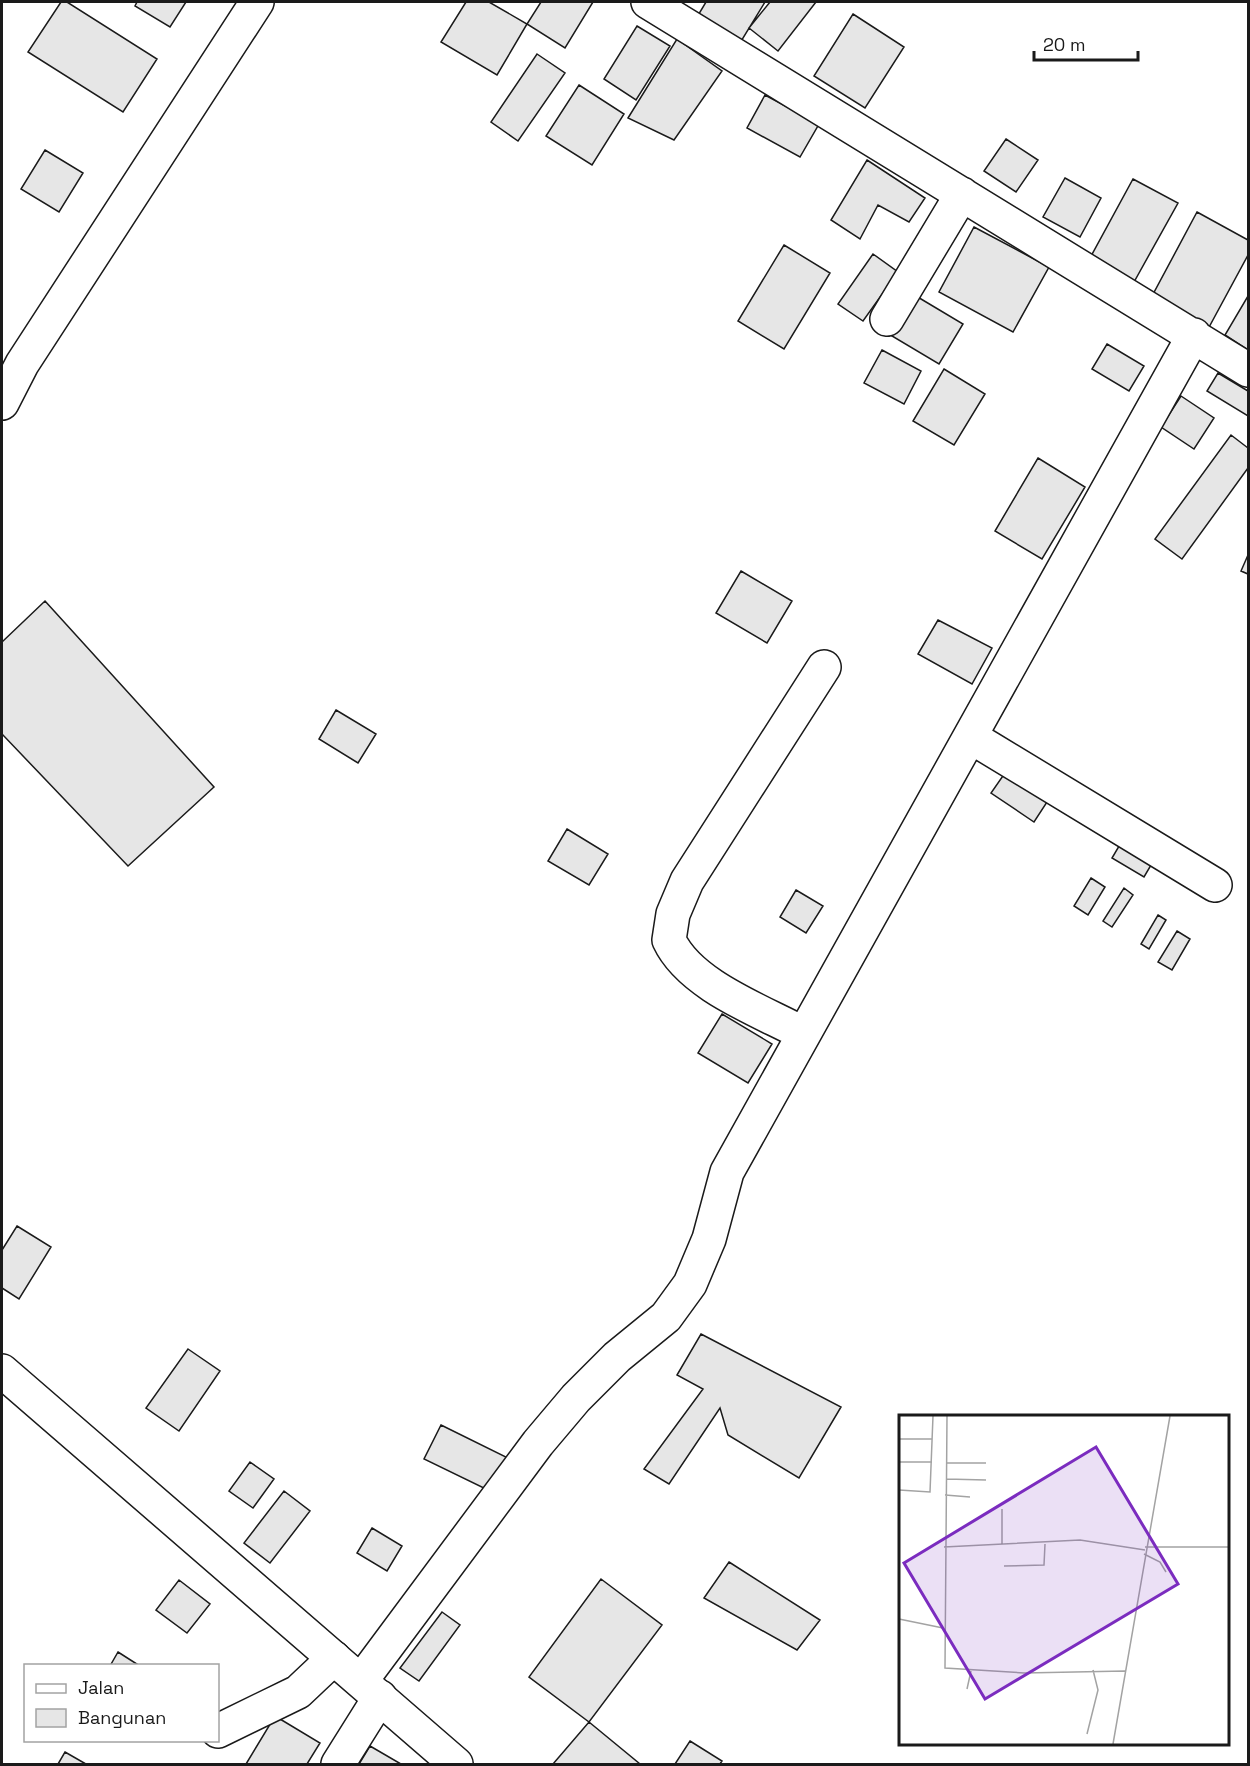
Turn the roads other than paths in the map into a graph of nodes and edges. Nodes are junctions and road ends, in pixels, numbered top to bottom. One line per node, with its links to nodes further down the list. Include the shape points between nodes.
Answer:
1 (651, 2): 3 (street)
2 (244, 6): 7 (street, via 22,364)
3 (962, 194): 4 (street); 5 (street)
4 (886, 319)
5 (1194, 335): 6 (street); 9 (street)
6 (1248, 370)
7 (2, 403)
8 (824, 667): 11 (street, via 687,881 673,914 669,940 683,963 702,978)
9 (971, 737): 10 (street); 11 (street)
10 (1215, 885)
11 (802, 1033): 14 (street, via 727,1172 710,1239 690,1284 666,1317 584,1390 538,1443)
12 (2, 1371): 13 (street)
13 (334, 1658): 14 (street); 15 (street, via 298,1692)
14 (370, 1689): 16 (street); 17 (street)
15 (219, 1731)
16 (338, 1764)
17 (456, 1764)

